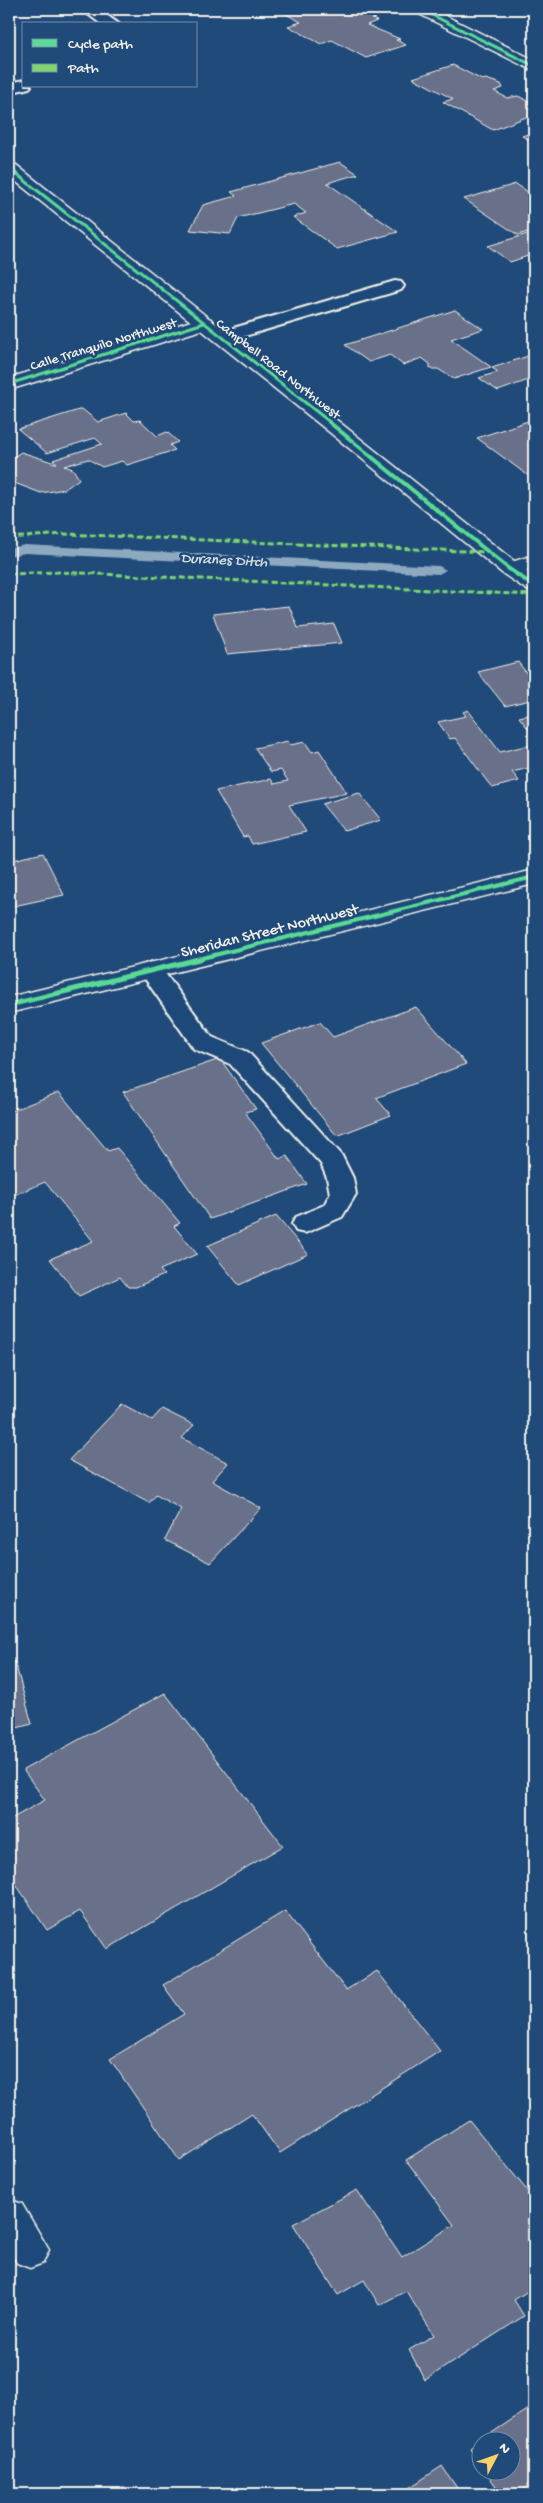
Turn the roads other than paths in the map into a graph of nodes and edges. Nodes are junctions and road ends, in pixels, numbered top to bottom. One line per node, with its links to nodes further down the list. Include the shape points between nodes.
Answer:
1 (88, 9): 3 (lane)
2 (420, 9): 4 (street)
3 (109, 22)
4 (534, 66)
5 (22, 85): 6 (lane)
6 (9, 88)
7 (9, 168): 9 (street, Campbell Road Northwest)
8 (395, 286): 10 (lane)
9 (204, 323): 10 (street, Campbell Road Northwest); 11 (street, Calle Tranquilo Northwest)
10 (222, 337): 13 (street, Campbell Road Northwest)
11 (9, 384)
12 (534, 561): 13 (street)
13 (509, 568): 14 (street, Campbell Road Northwest)
14 (534, 586)
15 (534, 877): 16 (street, Sheridan Street Northwest)
16 (151, 970): 17 (street, Sheridan Street Northwest); 18 (lane, via 203,1043 239,1058 332,1160 343,1194 333,1211)
17 (9, 1005)
18 (306, 1224)
19 (9, 2217): 20 (street)
20 (30, 2250)

